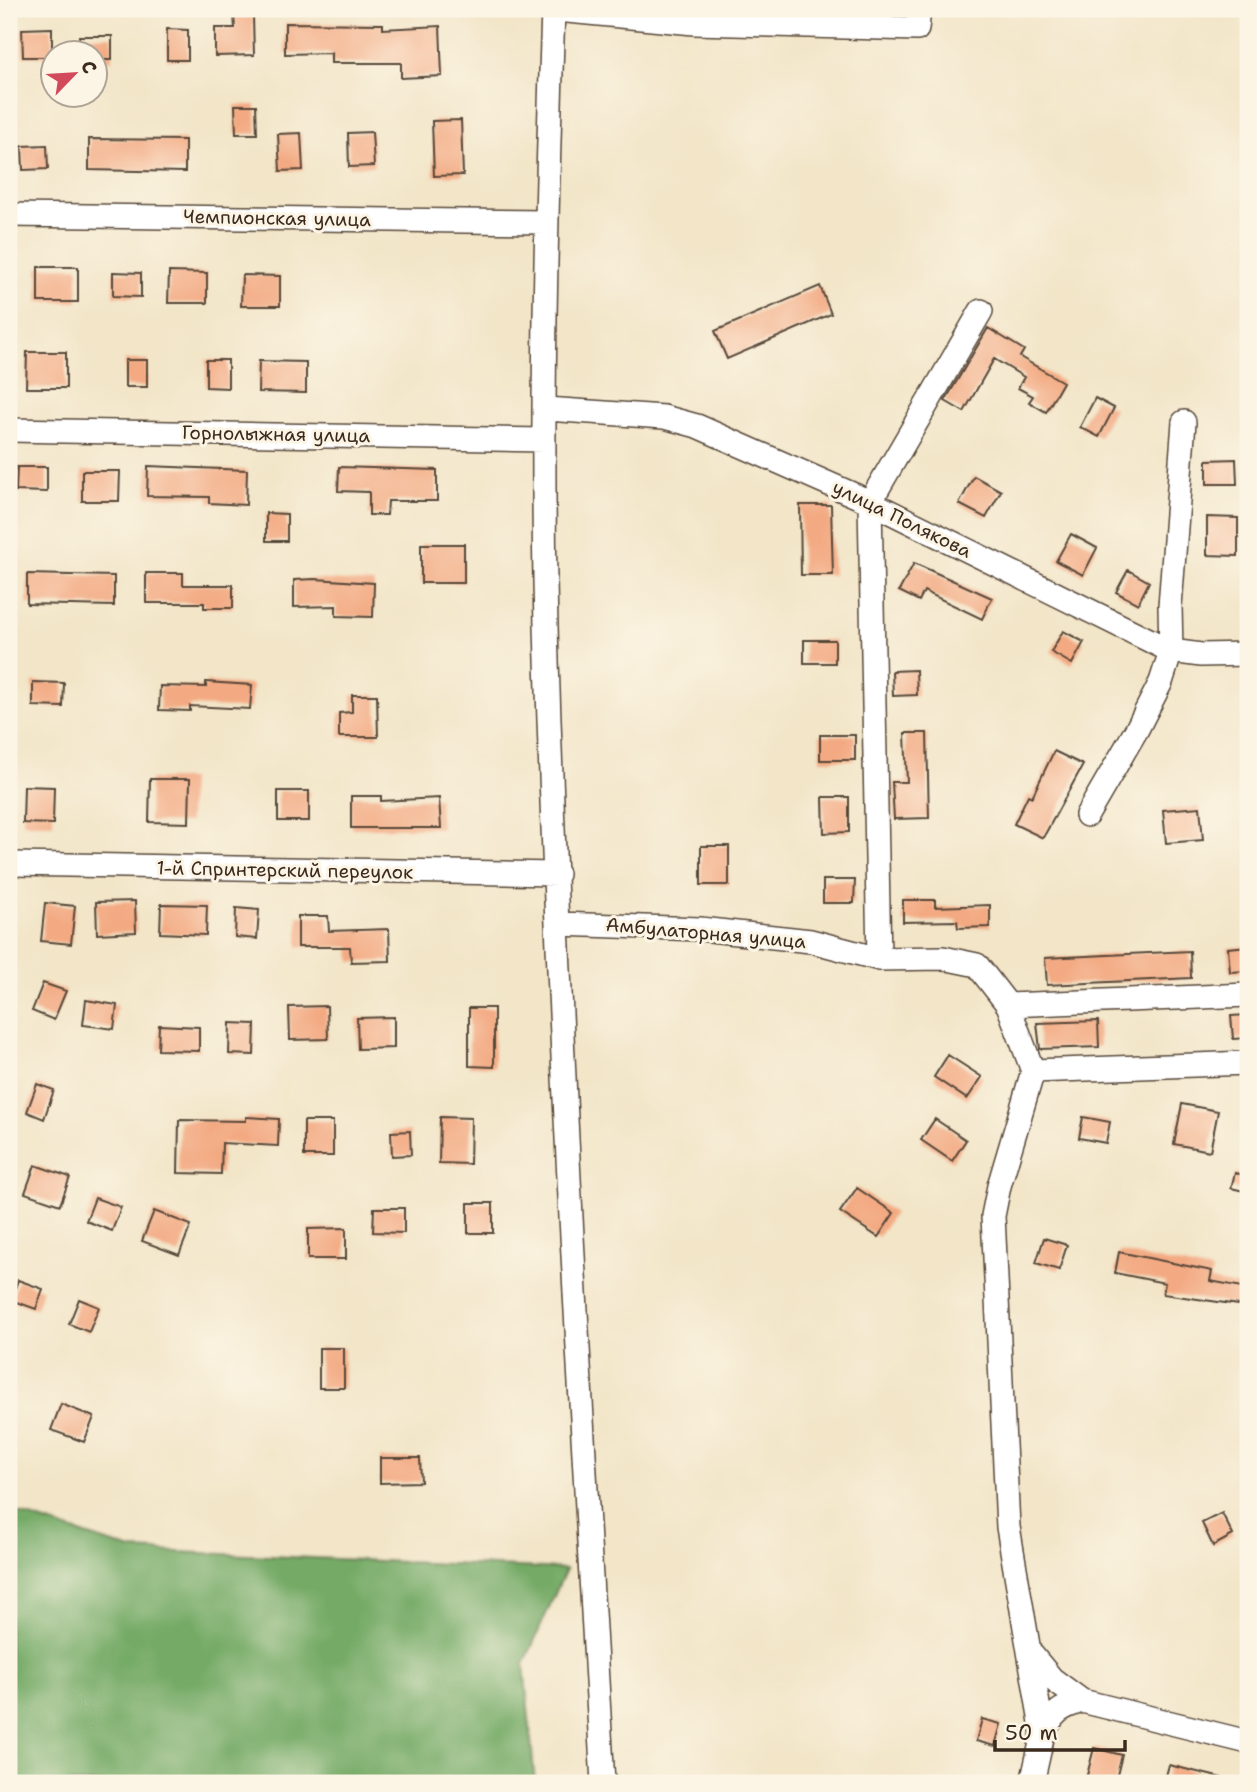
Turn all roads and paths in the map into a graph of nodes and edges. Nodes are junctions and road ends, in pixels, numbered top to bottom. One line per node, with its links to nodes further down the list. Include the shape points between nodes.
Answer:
1 (546, 9): 2 (street)
2 (553, 9): 3 (street, via 694,23 917,29); 5 (street)
3 (919, 9)
4 (9, 215): 5 (street, Чемпионская улица)
5 (546, 222): 7 (street)
6 (981, 311): 11 (street)
7 (546, 409): 10 (street); 11 (street, улица Полякова, via 664,417 697,426)
8 (1184, 422): 12 (street, via 1170,606)
9 (9, 430): 10 (street, Горнолыжная улица)
10 (544, 440): 16 (street, via 547,658)
11 (870, 502): 12 (street, улица Полякова); 18 (street)
12 (1171, 651): 13 (street, улица Полякова); 14 (street, via 1137,729)
13 (1248, 654)
14 (1087, 815)
15 (13, 864): 16 (street, 1-й Спринтерский переулок)
16 (557, 874): 17 (street)
17 (559, 923): 18 (street, Амбулаторная улица, via 700,929 811,941); 27 (street, via 574,1297)
18 (879, 959): 20 (street, Амбулаторная улица, via 943,958 976,965)
19 (1248, 995): 20 (street)
20 (1008, 1005): 22 (street, Амбулаторная улица)
21 (1248, 1063): 22 (street)
22 (1033, 1071): 23 (street, via 993,1216 1008,1527)
23 (1032, 1656): 24 (street, via 1052,1679); 25 (street)
24 (1082, 1701): 25 (street, via 1059,1708); 26 (street)
25 (1043, 1734): 28 (street)
26 (1248, 1742)
27 (603, 1783)
28 (1032, 1783)

